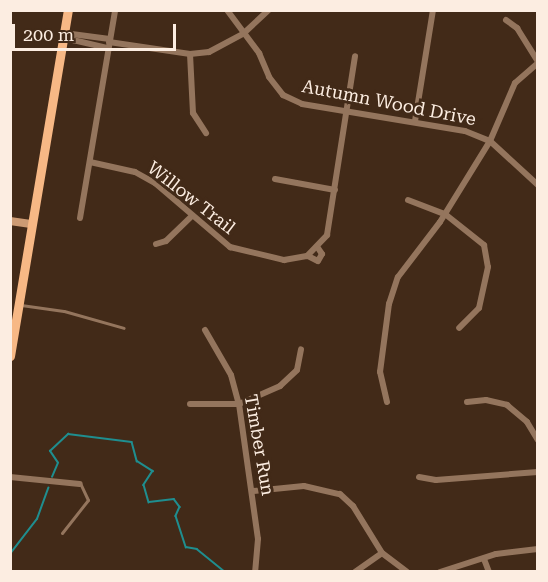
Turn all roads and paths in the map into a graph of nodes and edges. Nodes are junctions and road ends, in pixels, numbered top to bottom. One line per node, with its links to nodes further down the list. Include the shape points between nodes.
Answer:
1 (68, 10): 8 (main road)
2 (115, 10): 9 (street)
3 (227, 10): 7 (street, Autumn Wood Drive)
4 (269, 10): 7 (street)
5 (433, 10): 14 (street)
6 (506, 20): 12 (street, via 517,28)
7 (244, 33): 10 (street, via 225,46); 13 (street, Autumn Wood Drive, via 283,95 302,104)
8 (67, 34): 9 (street, via 73,40); 26 (main road)
9 (109, 43): 10 (street); 17 (street)
10 (190, 54): 15 (street, via 193,113)
11 (355, 56): 13 (street, Willow Trail)
12 (537, 62): 16 (street, via 515,83)
13 (346, 110): 14 (street, Autumn Wood Drive); 20 (street, Willow Trail)
14 (415, 121): 16 (street, Autumn Wood Drive)
15 (206, 133)
16 (490, 141): 19 (street, Autumn Wood Drive); 22 (street)
17 (90, 162): 23 (street); 24 (street, Willow Trail, via 135,172 155,183)
18 (275, 179): 20 (street)
19 (537, 185)
20 (335, 190): 24 (street, Willow Trail, via 327,235 308,256 284,260 243,252 218,240)
21 (408, 200): 22 (street)
22 (445, 214): 31 (street, via 479,237 488,256 479,308); 35 (street, via 398,277 389,304 380,372)
23 (80, 218)
24 (192, 218): 27 (street, via 166,241)
25 (10, 221): 26 (street)
26 (31, 224): 28 (main road)
27 (156, 244)
28 (18, 305): 29 (main road); 30 (lane, via 64,311)
29 (13, 322): 34 (main road)
30 (124, 328)
31 (459, 328)
32 (205, 330): 38 (street, Timber Run, via 231,375)
33 (301, 348): 38 (street, via 300,364 289,380)
34 (10, 356)
35 (387, 402)
36 (467, 402): 39 (street, via 486,400 507,405 527,422)
37 (190, 404): 38 (street)
38 (239, 404): 44 (street, Timber Run)
39 (537, 440)
40 (537, 472): 42 (street, via 436,480)
41 (10, 477): 43 (street)
42 (419, 477)
43 (80, 484): 45 (lane, via 88,500)
44 (253, 491): 47 (street, via 304,486 340,494 353,506); 49 (street, Timber Run, via 258,539)
45 (62, 533)
46 (537, 549): 48 (street)
47 (382, 553): 50 (street); 51 (street)
48 (484, 558): 52 (street); 53 (street)
49 (255, 572)
50 (355, 572)
51 (407, 572)
52 (440, 572)
53 (489, 572)

